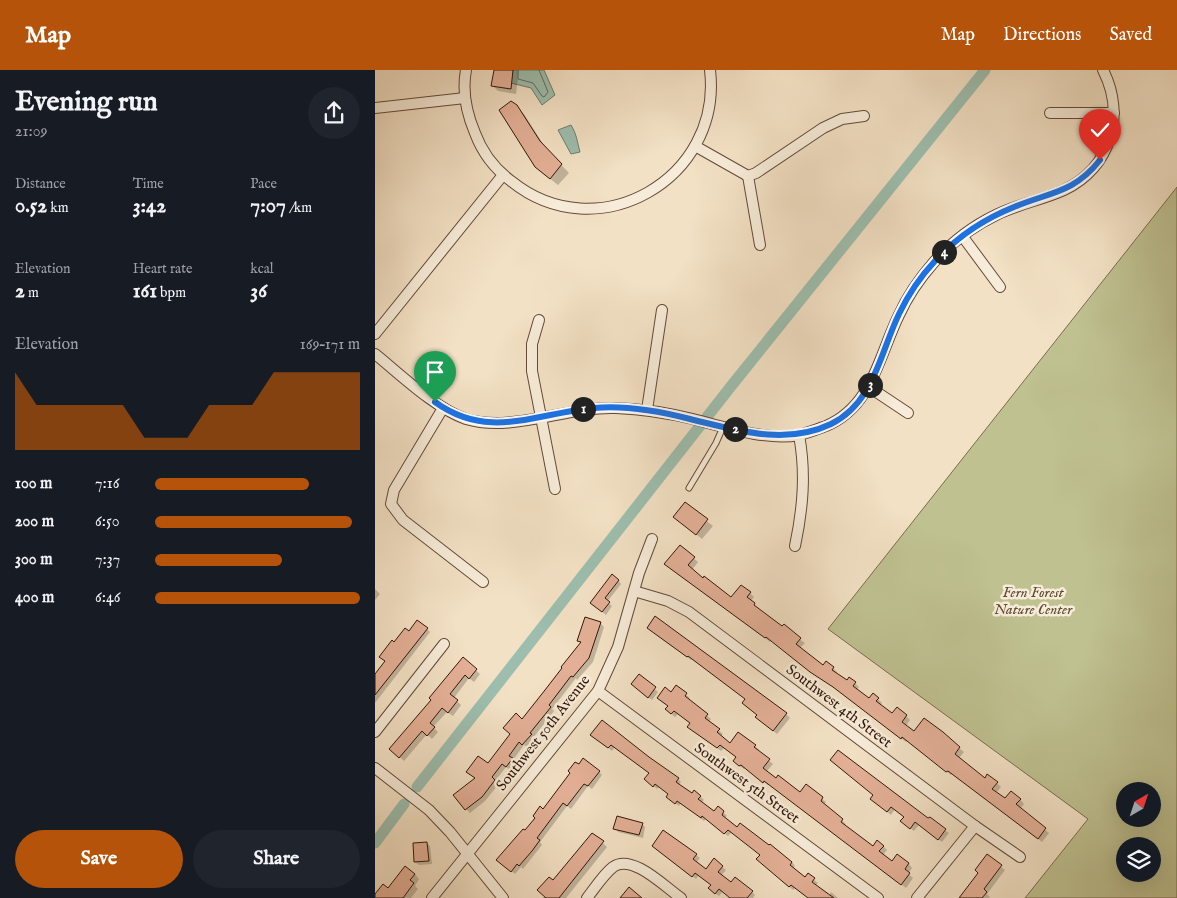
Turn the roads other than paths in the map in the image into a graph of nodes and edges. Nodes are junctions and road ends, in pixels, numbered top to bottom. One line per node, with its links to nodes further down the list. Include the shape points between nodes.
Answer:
1 (466, 70): 4 (street)
2 (709, 70): 9 (street, via 711,97 708,114)
3 (1103, 70): 7 (street, via 1113,97)
4 (465, 98): 5 (street); 10 (street, via 477,140)
5 (375, 108)
6 (1050, 113): 7 (street)
7 (1114, 113): 12 (street, via 1112,133 1105,152 1087,175 1062,191 993,216)
8 (864, 116): 11 (street, via 842,119 823,128)
9 (695, 146): 10 (street, via 673,176 658,187 633,200 607,208 588,209 551,203 518,187); 11 (street)
10 (503, 175): 17 (street)
11 (748, 176): 13 (street)
12 (963, 236): 14 (street); 19 (street, via 934,262 914,287)
13 (760, 245)
14 (999, 287)
15 (661, 310): 21 (street)
16 (539, 320): 23 (street, via 532,344 532,371)
17 (375, 334)
18 (375, 354): 20 (street)
19 (869, 387): 22 (street); 25 (street, via 839,419)
20 (443, 408): 23 (street, via 466,419 486,423); 30 (street, via 394,490 391,504 403,520)
21 (647, 410): 23 (street, via 596,408); 24 (street)
22 (908, 413)
23 (541, 417): 27 (street)
24 (719, 426): 25 (street, via 777,436); 26 (lane, via 716,443)
25 (799, 435): 29 (street, via 804,490)
26 (689, 488)
27 (555, 489)
28 (652, 540): 31 (street, Southwest 50th Avenue)
29 (795, 546)
30 (483, 582)
31 (634, 591): 33 (street, Southwest 50th Avenue, via 618,647); 36 (street, Southwest 4th Street, via 689,612)
32 (445, 644): 34 (street)
33 (598, 691): 37 (street, Southwest 50th Avenue); 43 (street, Southwest 5th Street)
34 (375, 732)
35 (375, 768): 37 (street, via 429,810)
36 (975, 826): 38 (street, Southwest 4th Street); 44 (street)
37 (467, 854): 39 (street, Southwest 50th Avenue); 40 (street)
38 (1020, 857)
39 (432, 898)
40 (503, 898)
41 (587, 898): 42 (street, via 612,868 621,863 638,867)
42 (681, 898)
43 (878, 898)
44 (917, 898)

